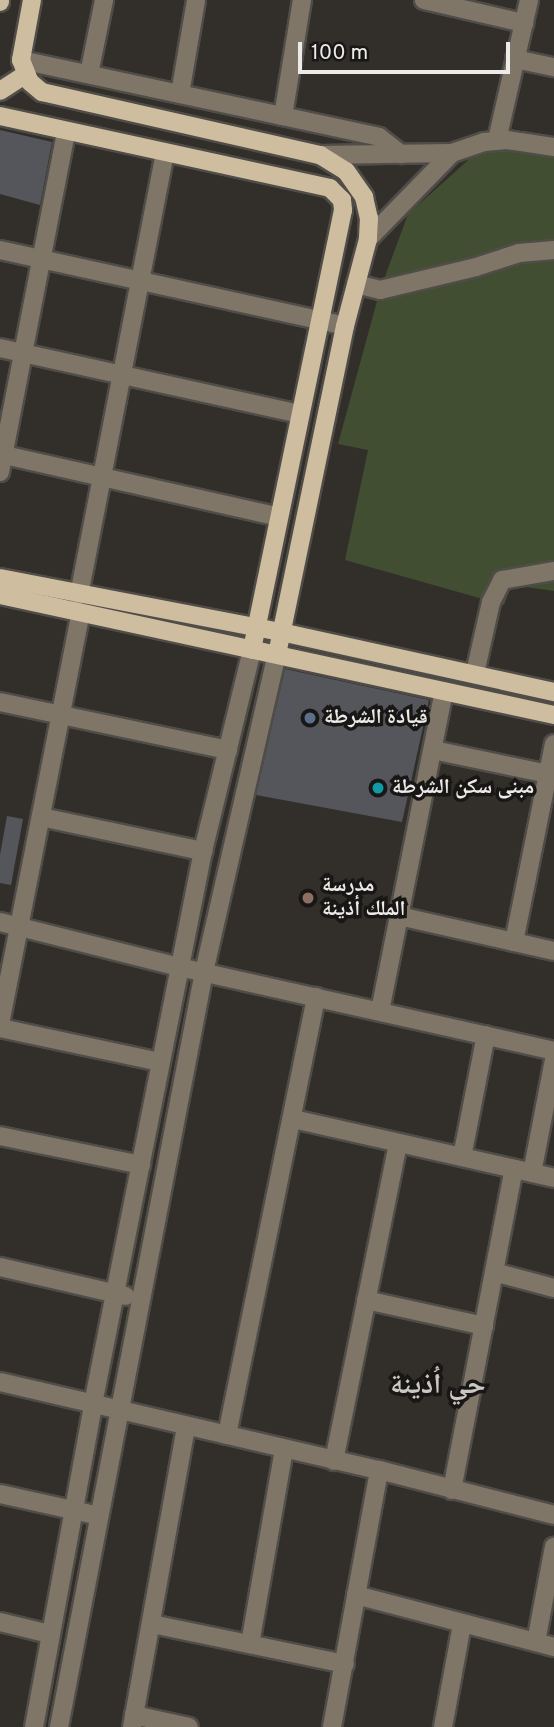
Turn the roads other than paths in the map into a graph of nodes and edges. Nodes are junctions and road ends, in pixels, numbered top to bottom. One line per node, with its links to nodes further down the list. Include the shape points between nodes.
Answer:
1 (32, 0): 11 (main road)
2 (104, 0): 13 (street)
3 (196, 0): 15 (street)
4 (302, 0): 17 (street)
5 (424, 0): 8 (street)
6 (509, 0): 8 (street)
7 (529, 0): 9 (street)
8 (505, 18): 9 (street)
9 (524, 23): 10 (street)
10 (515, 59): 12 (street); 19 (street)
11 (23, 67): 13 (street); 14 (main road); 24 (main road, via 42,92)
12 (554, 67)
13 (89, 74): 15 (street)
14 (0, 91)
15 (180, 94): 17 (street)
16 (0, 116): 18 (main road)
17 (283, 116): 23 (street, via 379,137)
18 (66, 131): 21 (main road); 30 (street)
19 (497, 141): 20 (street, via 532,141); 22 (street)
20 (554, 147)
21 (165, 152): 26 (main road, via 330,188); 31 (street)
22 (452, 153): 23 (street); 27 (street)
23 (401, 154): 24 (street)
24 (320, 155): 25 (main road)
25 (353, 179): 26 (main road); 27 (main road, via 367,207)
26 (339, 195): 33 (main road, via 343,210)
27 (369, 239): 32 (main road)
28 (0, 250): 30 (street)
29 (554, 250): 32 (street, via 519,253 380,290)
30 (41, 258): 31 (street); 36 (street)
31 (140, 279): 33 (street); 37 (street)
32 (356, 284): 34 (main road)
33 (321, 319): 34 (street); 38 (main road)
34 (345, 326): 47 (main road)
35 (0, 348): 36 (street)
36 (23, 353): 37 (street); 39 (street)
37 (122, 374): 38 (street); 40 (street)
38 (300, 414): 41 (main road)
39 (1, 461): 40 (street)
40 (102, 477): 41 (street); 45 (street)
41 (279, 517): 46 (main road)
42 (554, 570): 50 (street, via 502,580 491,602)
43 (0, 578): 45 (main road)
44 (0, 595): 45 (main road)
45 (80, 604): 46 (main road); 48 (main road); 54 (street)
46 (255, 627): 47 (main road); 48 (main road)
47 (281, 632): 49 (main road); 50 (main road)
48 (252, 650): 49 (main road); 57 (street)
49 (277, 654): 51 (main road); 69 (street)
50 (475, 673): 52 (main road)
51 (444, 691): 55 (main road); 58 (street)
52 (554, 692)
53 (0, 702): 54 (street)
54 (61, 715): 57 (street); 60 (street)
55 (554, 715)
56 (554, 744): 59 (street)
57 (228, 750): 62 (street)
58 (433, 750): 59 (street); 63 (street)
59 (548, 774): 61 (street)
60 (41, 817): 62 (street); 65 (street)
61 (545, 830): 66 (street)
62 (203, 851): 68 (street)
63 (399, 916): 66 (street); 71 (street)
64 (0, 922): 65 (street)
65 (19, 925): 68 (street); 72 (street)
66 (514, 942): 67 (street)
67 (554, 951)
68 (179, 967): 69 (street); 76 (street)
69 (204, 972): 70 (street); 89 (street)
70 (316, 997): 71 (street); 77 (street)
71 (380, 1011): 73 (street)
72 (0, 1026): 76 (street)
73 (486, 1035): 74 (street); 80 (street)
74 (554, 1051)
75 (554, 1060): 83 (street)
76 (160, 1062): 81 (street)
77 (293, 1119): 79 (street); 96 (street)
78 (0, 1136): 81 (street)
79 (398, 1143): 80 (street); 90 (street)
80 (461, 1157): 82 (street)
81 (141, 1165): 88 (street)
82 (514, 1168): 83 (street); 86 (street)
83 (532, 1173): 84 (street)
84 (554, 1178)
85 (0, 1267): 88 (street)
86 (494, 1272): 87 (street); 91 (street)
87 (554, 1288)
88 (116, 1293): 89 (street); 93 (street)
89 (139, 1299): 94 (street)
90 (366, 1300): 91 (street); 98 (street)
91 (484, 1326): 100 (street)
92 (0, 1382): 93 (street)
93 (93, 1404): 94 (street); 102 (street)
94 (119, 1409): 95 (street); 104 (street)
95 (186, 1426): 96 (street); 108 (street)
96 (227, 1435): 97 (street)
97 (284, 1449): 98 (street); 112 (street)
98 (334, 1461): 99 (street)
99 (379, 1470): 100 (street); 106 (street)
100 (452, 1490): 103 (street)
101 (0, 1494): 102 (street)
102 (73, 1511): 104 (street); 110 (street)
103 (554, 1515)
104 (99, 1516): 117 (street)
105 (554, 1547): 111 (street)
106 (356, 1595): 109 (street); 114 (street)
107 (0, 1622): 110 (street)
108 (152, 1624): 112 (street); 115 (street)
109 (462, 1624): 111 (street); 120 (street)
110 (50, 1634): 116 (street)
111 (536, 1642): 113 (street)
112 (250, 1644): 114 (street)
113 (554, 1647)
114 (345, 1664): 119 (street)
115 (133, 1721): 118 (street)
116 (34, 1727)
117 (59, 1727)
118 (189, 1727)
119 (332, 1727)
120 (443, 1727)

